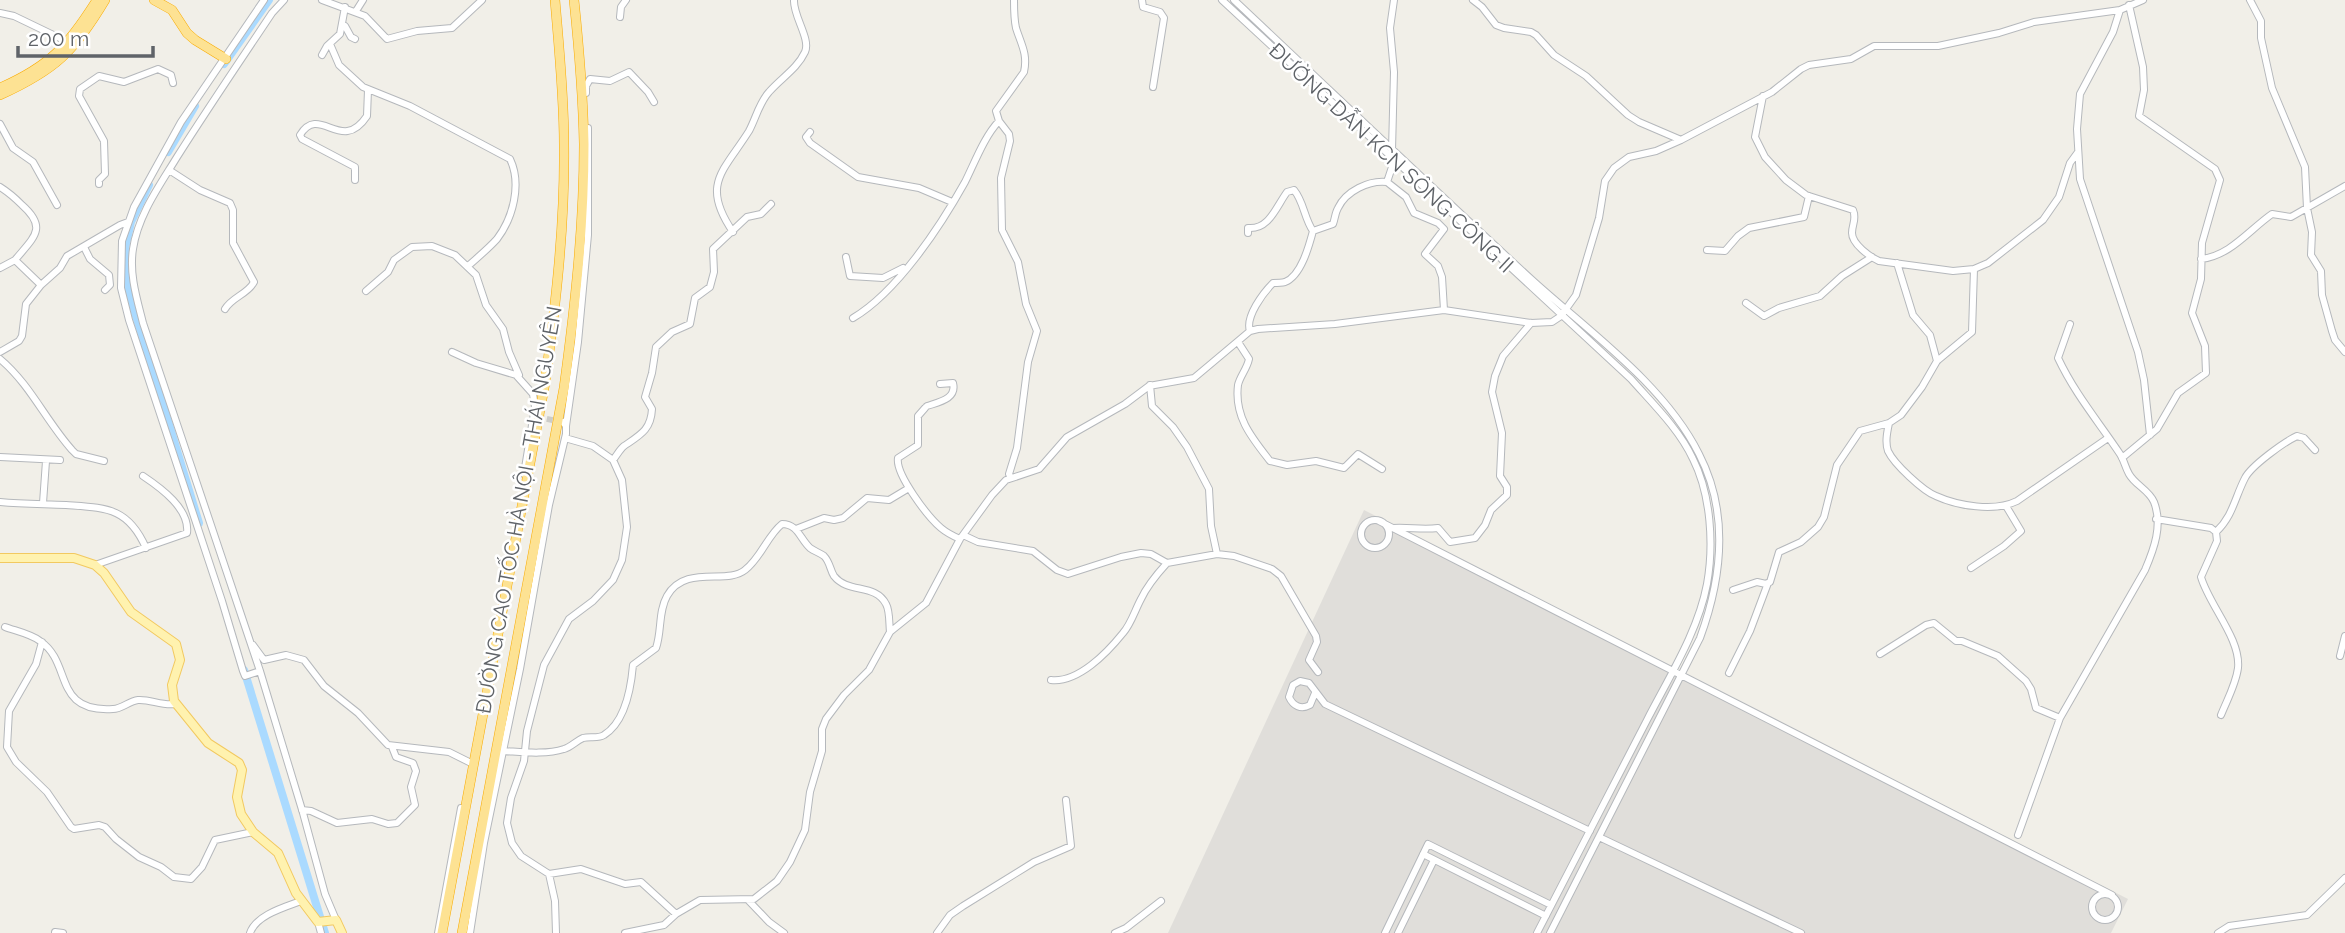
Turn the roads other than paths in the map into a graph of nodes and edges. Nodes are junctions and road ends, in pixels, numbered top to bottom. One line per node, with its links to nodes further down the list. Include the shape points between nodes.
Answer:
1 (97, 0): 28 (highway)
2 (105, 0): 36 (highway, via 61,60)
3 (154, 0): 31 (highway, via 172,10 195,40)
4 (264, 0): 31 (street)
5 (284, 0): 31 (street)
6 (323, 0): 22 (street)
7 (363, 0): 23 (street)
8 (482, 0): 23 (street, via 452,28 390,38)
9 (555, 0): 178 (highway, ĐƯỜNG CAO TỐC HÀ NỘI - THÁI NGUYÊN, via 564,143 556,302 539,418)
10 (574, 0): 179 (highway, ĐƯỜNG CAO TỐC HÀ NỘI - THÁI NGUYÊN, via 584,143 575,304 564,388)
11 (626, 0): 25 (street)
12 (794, 0): 60 (street, via 805,52 765,98 719,174 721,210)
13 (1014, 0): 41 (street, via 1026,64 997,107)
14 (1142, 0): 33 (street, via 1143,7 1164,18)
15 (1222, 0): 40 (street, ĐƯỜNG DẪN KCN SÔNG CÔNG II)
16 (1234, 0): 39 (street, ĐƯỜNG DẪN KCN SÔNG CÔNG II)
17 (1394, 0): 45 (street, via 1390,28)
18 (1473, 0): 44 (street, via 1496,25 1531,32 1628,115)
19 (2143, 0): 21 (street)
20 (2250, 0): 58 (street, via 2261,20 2260,38 2272,88 2305,167)
21 (2124, 5): 37 (street, via 1938,46 1874,46 1851,59 1809,65); 46 (street, via 2078,100); 67 (street, via 2143,67 2139,116 2219,176)
22 (345, 7): 23 (street); 26 (street)
23 (356, 11)
24 (0, 13): 28 (street)
25 (620, 18)
26 (342, 24): 27 (street); 29 (street)
27 (355, 39)
28 (68, 42): 34 (highway, via 38,70)
29 (330, 44): 30 (street); 35 (street, via 343,70)
30 (322, 55)
31 (230, 62): 48 (street); 59 (street, via 181,122)
32 (173, 83): 51 (street, via 172,75 158,69 124,82 99,76 80,89 79,96 104,141 105,174)
33 (1153, 87)
34 (0, 88)
35 (368, 90): 49 (street, via 368,116 352,132 318,124 300,135 355,167); 71 (street, via 410,106 510,159 517,182 503,229)
36 (0, 94)
37 (1763, 96): 44 (street); 54 (street, via 1757,143 1779,173)
38 (654, 103): 96 (street, via 629,72 611,80 590,79 586,86 588,235)
39 (1352, 111): 40 (street); 45 (street, ĐƯỜNG DẪN KCN SÔNG CÔNG II)
40 (1347, 117): 47 (street, ĐƯỜNG DẪN KCN SÔNG CÔNG II)
41 (999, 121): 55 (street); 107 (street, via 1010,141 1001,178 1002,230 1018,262 1022,290 1037,331)
42 (0, 124): 57 (street, via 13,148 33,162)
43 (810, 132): 55 (street, via 806,137 810,143 858,177 919,188)
44 (1681, 140): 80 (street, via 1629,157 1606,177 1576,295)
45 (1392, 150): 80 (street, ĐƯỜNG DẪN KCN SÔNG CÔNG II)
46 (2078, 152): 73 (street, via 2059,197 2043,220); 95 (street, via 2082,183 2138,352)
47 (1394, 161): 50 (street); 80 (street, ĐƯỜNG DẪN KCN SÔNG CÔNG II)
48 (169, 170): 78 (street, via 233,206 233,243 254,282); 132 (street, via 136,233 135,290)
49 (355, 180)
50 (1387, 182): 61 (street, via 1356,189 1339,205 1333,225); 79 (street, via 1406,197 1414,213 1444,229 1425,254 1442,277)
51 (99, 184)
52 (2345, 186): 58 (street)
53 (0, 187): 68 (street, via 33,213 37,222 35,233)
54 (1809, 196): 64 (street, via 1804,217 1749,228 1726,251); 66 (street, via 1853,211 1852,236)
55 (952, 202): 69 (street)
56 (771, 204): 60 (street, via 761,215 747,217)
57 (57, 205)
58 (2307, 208): 67 (street, via 2291,217 2272,214 2217,256); 88 (street, via 2311,255 2321,271 2322,295 2335,340)
59 (128, 222): 63 (street); 136 (street, via 122,241 121,281 126,311 243,671 246,675)
60 (733, 232): 102 (street, via 713,249 710,287 695,298 690,324 656,347 645,397 652,409 649,426)
61 (1313, 232): 62 (street, via 1294,190 1287,192 1265,225 1248,228); 84 (street, via 1295,273 1273,284 1264,295 1249,320)
62 (1248, 233)
63 (84, 247): 74 (street, via 67,256); 75 (street, via 109,275 110,285)
64 (1707, 250)
65 (846, 257): 69 (street, via 850,276 866,278 887,278)
66 (1872, 257): 70 (street); 77 (street, via 1820,296 1769,315)
67 (2201, 259): 95 (street, via 2192,313 2205,346 2206,373 2175,396)
68 (15, 260): 72 (street); 74 (street)
69 (910, 263): 81 (street, via 879,300)
70 (1897, 263): 73 (street, via 1947,271); 90 (street, via 1913,315 1930,335)
71 (468, 265): 76 (street, via 440,248 419,245 394,260 388,272); 91 (street, via 503,330)
72 (0, 268)
73 (1974, 269): 90 (street, via 1972,331)
74 (41, 285): 86 (street, via 26,304 19,341)
75 (105, 290)
76 (366, 291)
77 (1746, 303)
78 (225, 309)
79 (1444, 310): 82 (street); 84 (street)
80 (1563, 313): 82 (street, via 1552,322); 109 (street, via 1631,379 1678,434 1693,459); 112 (street, via 1636,372 1685,429 1700,455)
81 (853, 318)
82 (1531, 323): 117 (street, via 1503,356 1492,392 1502,433 1500,476 1507,495 1491,510 1475,538 1454,542 1438,528)
83 (2070, 324): 97 (street, via 2058,358)
84 (1250, 331): 85 (street)
85 (1238, 342): 93 (street, via 1194,378); 105 (street, via 1249,359 1238,383 1244,427 1270,461 1287,465 1316,461 1344,468 1358,454)
86 (0, 352)
87 (452, 352): 91 (street)
88 (2345, 352)
89 (0, 359): 104 (street, via 76,454)
90 (1937, 361): 94 (street, via 1907,408)
91 (520, 377): 151 (street, via 535,397 536,416)
92 (940, 384): 108 (street, via 953,383 952,394 918,416 918,445 897,462)
93 (1150, 385): 107 (street, via 1067,437 1039,469); 122 (street, via 1152,406 1188,447 1209,489)
94 (1889, 424): 113 (street, via 1888,450 1931,494 1955,502); 127 (street, via 1860,431 1836,465 1818,527 1780,552)
95 (2150, 435): 100 (street)
96 (565, 438): 102 (street, via 593,446); 149 (street, via 548,505)
97 (2108, 438): 100 (street); 113 (street)
98 (2315, 450): 118 (street, via 2297,436 2252,470 2228,519)
99 (0, 457): 103 (street)
100 (2122, 458): 114 (street, via 2131,477 2151,496)
101 (60, 460): 103 (street)
102 (613, 460): 150 (street, via 623,486 627,527 622,560 609,586 569,619 554,645 539,682)
103 (46, 461): 111 (street)
104 (104, 461)
105 (1382, 469)
106 (143, 477): 121 (street, via 169,496 189,530)
107 (1011, 478): 119 (street, via 992,495)
108 (909, 488): 116 (street, via 889,500 867,498 843,518 824,518); 119 (street, via 935,523)
109 (1706, 500): 112 (street); 137 (street, via 1707,584 1701,609)
110 (0, 502): 111 (street)
111 (43, 503): 121 (street, via 114,511 132,523)
112 (1716, 503): 140 (street, via 1720,529 1717,586 1700,638)
113 (2006, 506): 126 (street, via 2021,531)
114 (2157, 519): 118 (street); 147 (street, via 2154,549 2145,570)
115 (1379, 521): 117 (street); 120 (street, via 1387,527); 120 (street, via 1363,528 1363,541 1374,548)
116 (796, 529): 130 (street, via 826,558 841,582 868,590 886,604); 150 (street, via 785,523 779,527 744,572 697,576 668,593 656,648 633,666 624,708 607,733 561,750)
117 (1395, 530): 120 (street); 137 (street)
118 (2216, 531): 146 (street, via 2217,541 2201,577 2238,661)
119 (962, 537): 124 (street, via 1033,551 1068,574 1141,553); 130 (street, via 926,603)
120 (1388, 539)
121 (146, 548): 125 (street)
122 (1217, 554): 124 (street); 138 (street, via 1272,569 1281,576 1315,636 1309,660)
123 (0, 558): 125 (main road, via 74,558)
124 (1167, 563): 141 (street, via 1142,596 1125,631 1095,662 1077,675)
125 (95, 565): 143 (main road, via 131,611 176,644 180,660 172,685)
126 (1971, 568)
127 (1768, 583): 128 (street); 139 (street)
128 (1733, 590)
129 (5, 627): 133 (street)
130 (890, 632): 164 (street, via 869,670 824,723 805,830 789,862 777,881)
131 (2345, 636): 135 (street)
132 (248, 641): 136 (street); 148 (street, via 264,660 285,655 304,660 324,686)
133 (42, 642): 143 (street, via 78,702 112,709 135,701); 155 (street, via 36,664 9,711 7,747 71,827 105,827 139,857 174,877 191,879 215,840)
134 (1880, 654): 147 (street, via 1926,625 1937,624 1956,641 1998,656 2029,685 2036,708)
135 (2340, 656)
136 (259, 671): 153 (street)
137 (1672, 671): 140 (street); 154 (street)
138 (1318, 672)
139 (1729, 673)
140 (1681, 676): 157 (street); 162 (street)
141 (1051, 680)
142 (1315, 693): 144 (street); 145 (street); 145 (street, via 1305,681 1290,688 1294,704)
143 (175, 704): 155 (main road, via 208,743 241,767 238,804)
144 (1325, 704): 145 (street); 154 (street)
145 (1310, 705)
146 (2221, 715)
147 (2060, 718): 156 (street)
148 (392, 747): 151 (street, via 449,752); 153 (street, via 396,757 413,764 416,771 411,787 415,805 397,823 372,819 337,823)
149 (503, 751): 150 (street); 180 (street)
150 (526, 752): 160 (street, via 511,798 508,832 517,852)
151 (471, 762): 178 (street)
152 (1066, 800): 184 (street, via 1071,846 1034,862 963,906)
153 (302, 810): 171 (street)
154 (1590, 831): 168 (street)
155 (253, 832): 165 (main road, via 278,853)
156 (2018, 835)
157 (1599, 837): 189 (street); 190 (street)
158 (1423, 855): 159 (street); 168 (street, via 1428,844); 186 (street)
159 (1434, 860): 170 (street); 187 (street)
160 (549, 874): 169 (street, via 581,869 625,884 641,882); 181 (street)
161 (2345, 878): 191 (street, via 2307,915 2230,926)
162 (2090, 883): 163 (street); 167 (street)
163 (2112, 895): 167 (street, via 2103,894); 167 (street, via 2119,907 2109,920 2094,914)
164 (748, 900): 169 (street, via 700,900); 183 (street)
165 (301, 901): 172 (main road); 175 (street, via 272,913)
166 (1161, 901): 185 (street)
167 (2093, 901)
168 (1551, 905): 170 (street)
169 (676, 914): 182 (street, via 664,925)
170 (1546, 916): 188 (street)
171 (333, 920): 172 (main road); 177 (main road)
172 (319, 922): 176 (street)
173 (55, 932): 174 (street)
174 (63, 933)
175 (250, 933)
176 (321, 933)
177 (341, 933)
178 (440, 933)
179 (462, 933)
180 (470, 933)
181 (556, 933)
182 (625, 933)
183 (784, 933)
184 (937, 933)
185 (1115, 933)
186 (1385, 933)
187 (1398, 933)
188 (1537, 933)
189 (1550, 933)
190 (1801, 933)
191 (2218, 933)

